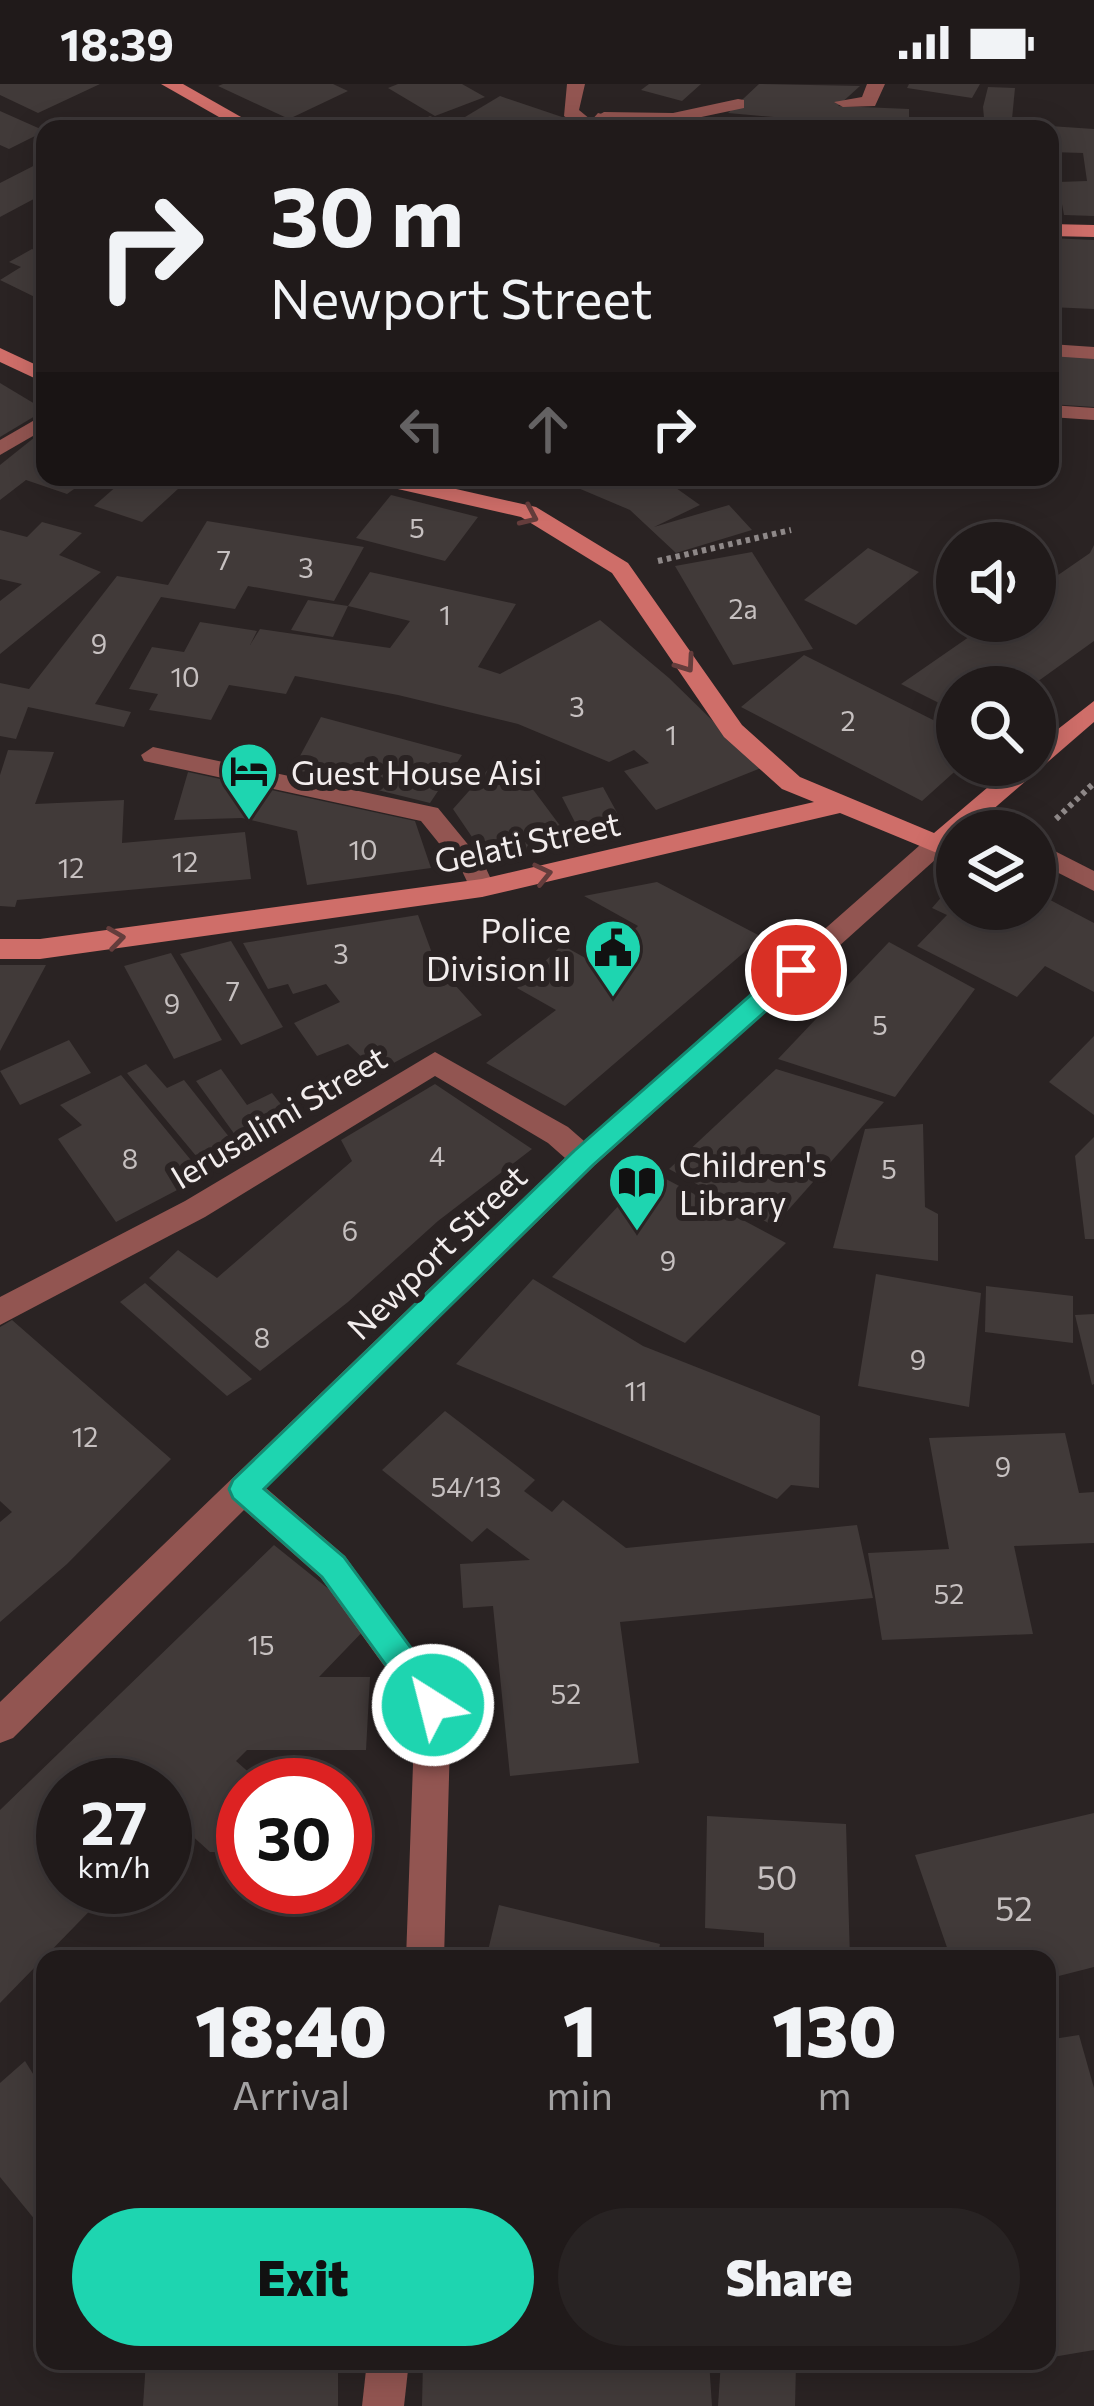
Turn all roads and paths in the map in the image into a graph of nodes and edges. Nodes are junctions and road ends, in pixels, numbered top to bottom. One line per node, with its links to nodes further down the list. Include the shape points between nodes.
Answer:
1 (576, 84): 7 (street, via 570,112)
2 (876, 84): 5 (street, via 869,102)
3 (182, 86): 6 (main road)
4 (738, 94): 8 (street)
5 (843, 102)
6 (238, 120)
7 (588, 120)
8 (648, 120)
9 (1059, 230): 10 (main road)
10 (1094, 231)
11 (1059, 351): 12 (street)
12 (1094, 353)
13 (0, 354): 14 (main road)
14 (36, 372)
15 (1059, 412): 16 (street)
16 (1094, 414)
17 (36, 426): 18 (street)
18 (0, 449)
19 (414, 486): 21 (main road, one-way to 21, via 528,512)
20 (791, 530): 21 (path)
21 (620, 568): 27 (main road, one-way to 27, via 733,731 791,783)
22 (1094, 709): 23 (main road)
23 (1056, 742)
24 (153, 755): 34 (street, via 429,814)
25 (1094, 783): 29 (path)
26 (1004, 786): 28 (main road)
27 (839, 806): 30 (main road); 34 (main road, Gelati Street, one-way to 27)
28 (976, 810)
29 (1056, 819)
30 (936, 843)
31 (936, 846): 36 (street, Newport Street)
32 (1056, 861): 33 (street)
33 (1094, 882)
34 (482, 888): 35 (main road, Gelati Street, one-way to 34)
35 (0, 949)
36 (584, 1158): 37 (street, Ierusalimi Street, via 435,1063 195,1209); 38 (street, Newport Street)
37 (0, 1312)
38 (244, 1489): 39 (street, Newport Street); 40 (street, via 333,1567 433,1705)
39 (0, 1726)
40 (425, 1950)
41 (387, 2370): 42 (street)
42 (383, 2406)

